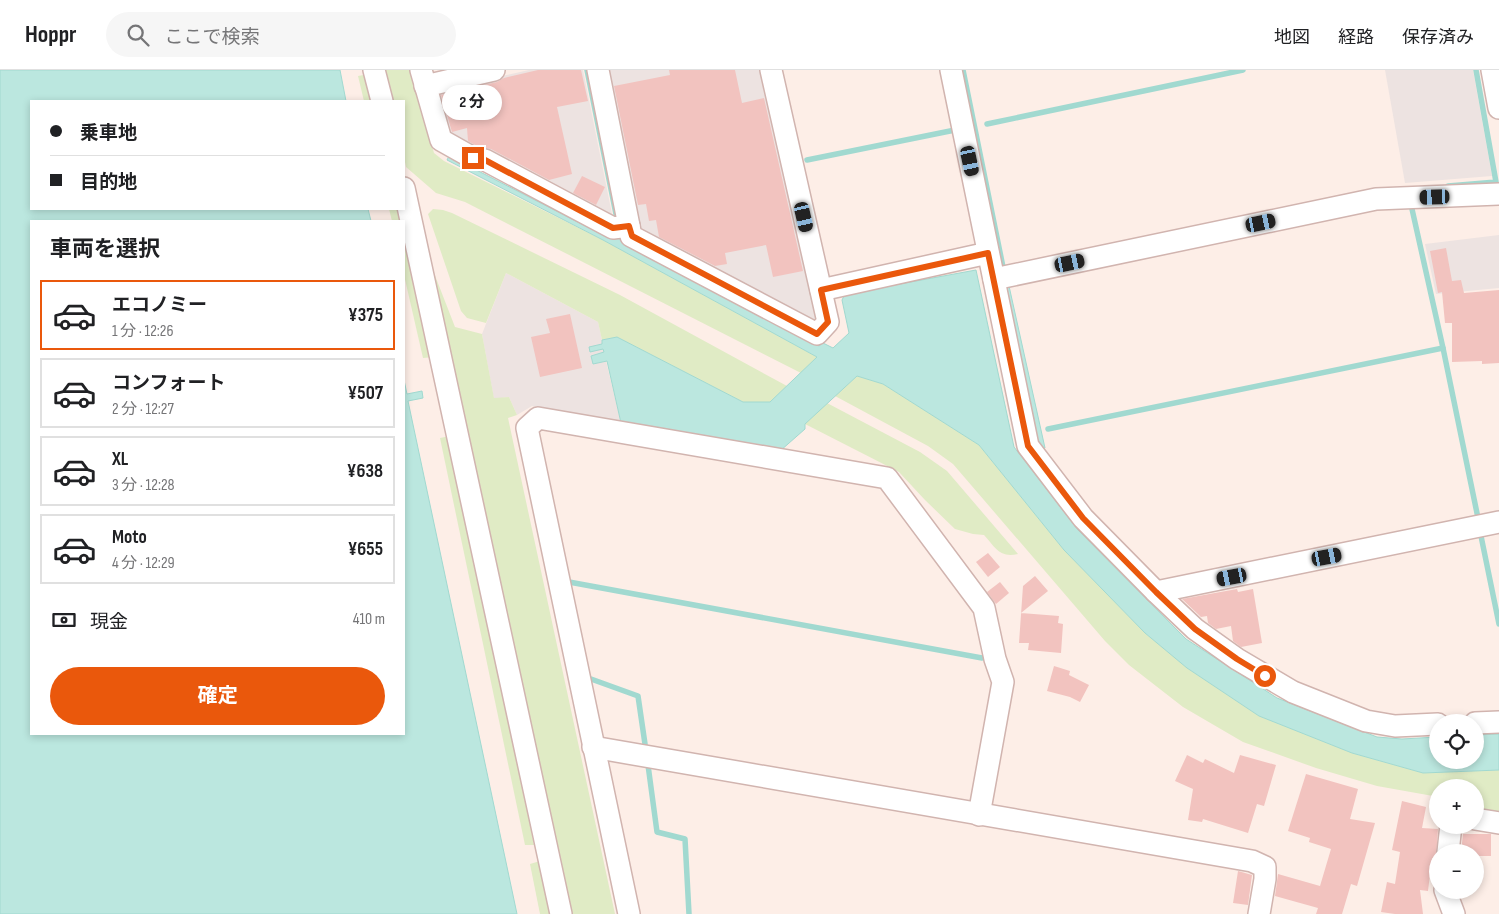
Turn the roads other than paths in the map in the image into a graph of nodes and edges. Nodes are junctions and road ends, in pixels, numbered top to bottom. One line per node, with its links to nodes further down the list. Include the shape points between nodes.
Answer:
1 (374, 70): 8 (street)
2 (494, 70): 7 (street)
3 (598, 70): 12 (street)
4 (771, 70): 15 (street)
5 (951, 70): 13 (street)
6 (1492, 70): 9 (street)
7 (423, 78): 12 (street, via 441,140 613,228)
8 (382, 100)
9 (1499, 108)
10 (405, 193): 27 (street)
11 (1499, 194): 14 (street, via 1376,199)
12 (629, 226): 15 (street, via 632,236 817,334 828,322)
13 (988, 253): 14 (street); 15 (street)
14 (994, 279): 17 (street, via 1028,446 1083,518)
15 (821, 290)
16 (1499, 522): 17 (street)
17 (1156, 592): 20 (street, via 1195,629 1237,659 1293,692 1366,721 1395,726)
18 (1499, 722): 19 (street)
19 (1484, 723)
20 (1429, 724)
21 (593, 746): 22 (street); 22 (street, via 527,428 538,418 887,478 984,608 1003,682); 28 (street)
22 (979, 814): 29 (street, via 1252,861 1264,867)
23 (1484, 820): 24 (street)
24 (1499, 823)
25 (1444, 899): 30 (street)
26 (1448, 899): 31 (street)
27 (561, 914)
28 (629, 914)
29 (1259, 914)
30 (1442, 914)
31 (1454, 914)

